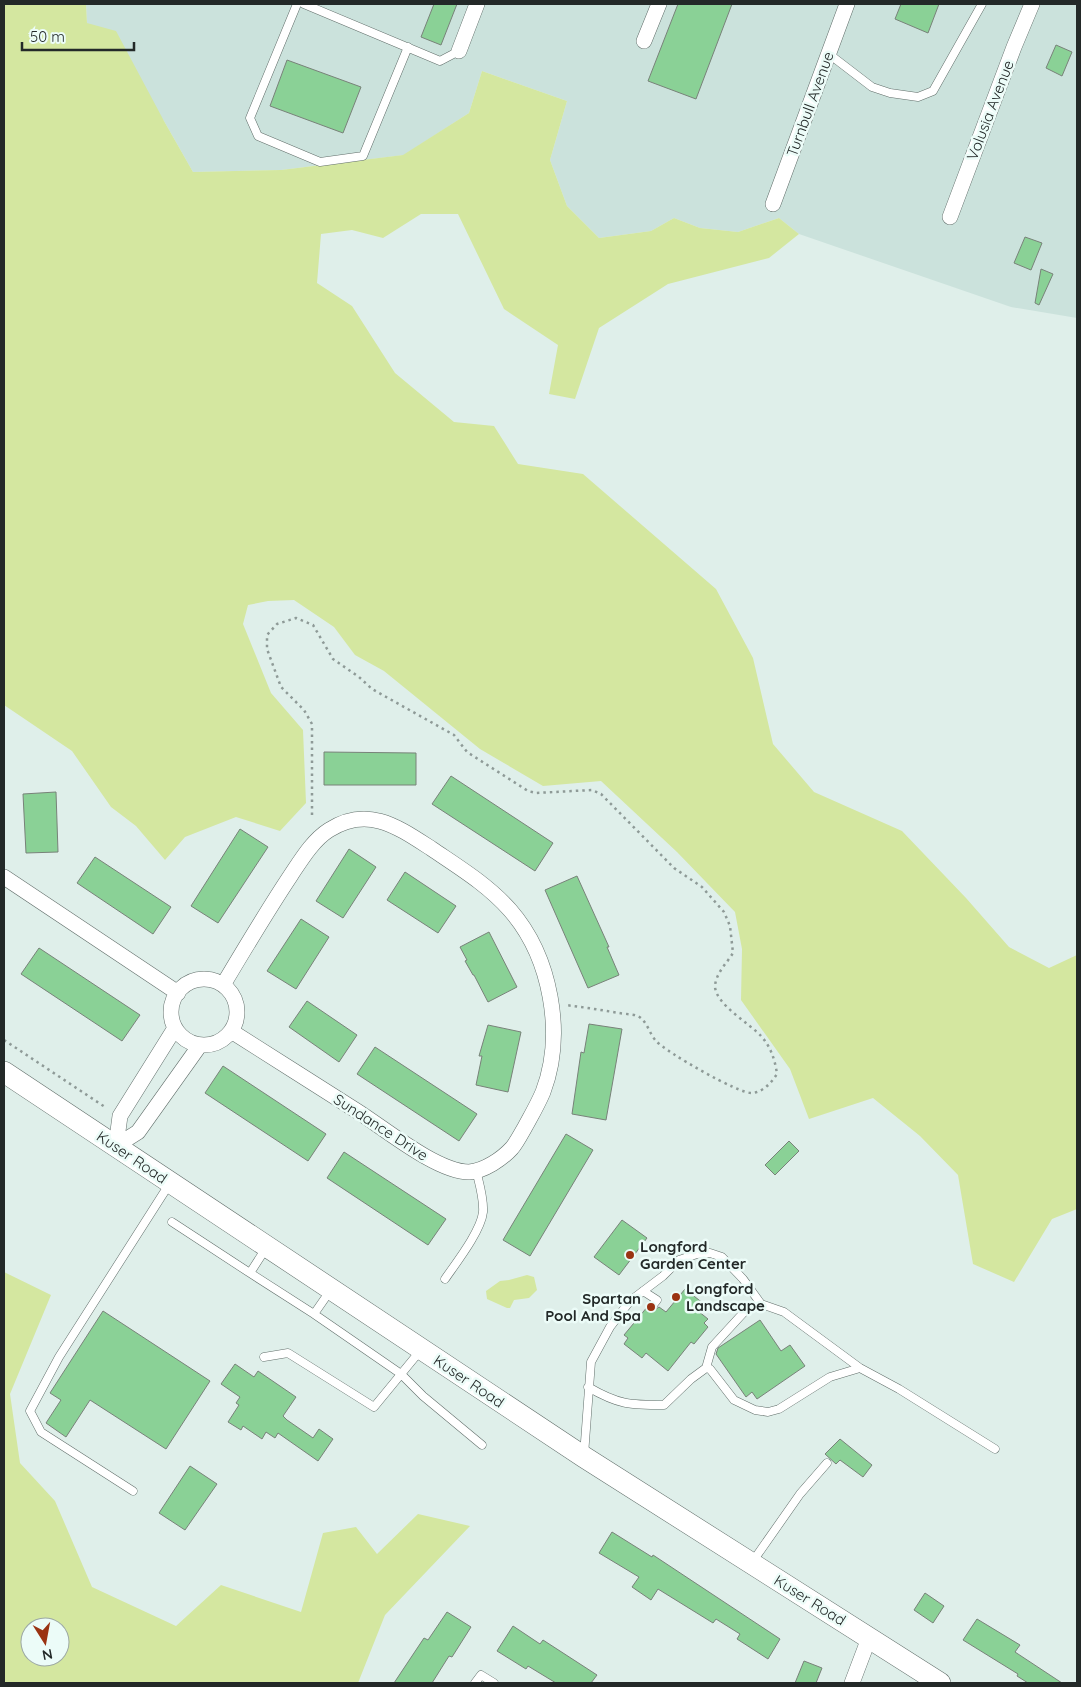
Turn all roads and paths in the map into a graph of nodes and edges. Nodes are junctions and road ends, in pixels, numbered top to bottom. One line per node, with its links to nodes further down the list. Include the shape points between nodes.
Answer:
1 (297, 4): 9 (lane, via 250,118 258,136 320,162 363,156)
2 (304, 4): 9 (lane)
3 (477, 4): 10 (street)
4 (658, 4): 8 (street)
5 (847, 4): 11 (street, Turnbull Avenue)
6 (982, 4): 11 (lane, via 933,91 918,97 872,87)
7 (1032, 4): 13 (street, Volusia Avenue)
8 (644, 41)
9 (408, 47): 10 (lane, via 440,60)
10 (459, 51)
11 (828, 54): 12 (street, Turnbull Avenue)
12 (773, 204)
13 (950, 217)
14 (312, 815): 18 (path, via 312,724 304,710 281,687 267,649 267,635 276,624 296,618 313,625 333,659 372,689 454,735 467,752 528,791 592,790 601,794 674,868 702,887 724,912 730,926 733,952 717,976 715,988 720,1000 762,1037 775,1057 777,1074 762,1090 752,1093 737,1089 667,1051 638,1016)
15 (4, 877): 17 (street)
16 (223, 985): 17 (street, via 202,979 189,983); 20 (street, via 237,1006 236,1024); 26 (street, via 299,864 326,832 340,824 363,818 390,824 469,874 511,912 528,937 546,977 553,1024 550,1064 535,1110 512,1148 494,1163)
17 (178, 992): 19 (street, via 171,1010)
18 (564, 1004)
19 (176, 1028): 22 (street, via 186,1040); 25 (street, via 120,1116)
20 (231, 1032): 22 (street, via 218,1042); 26 (street, Sundance Drive, via 423,1155 459,1170)
21 (4, 1040): 24 (path)
22 (200, 1045): 25 (street, via 138,1132)
23 (4, 1072): 25 (street, Kuser Road)
24 (105, 1107)
25 (116, 1146): 27 (street, Kuser Road)
26 (476, 1170): 31 (lane, via 482,1213 472,1237)
27 (170, 1183): 29 (street, Kuser Road); 47 (lane, via 60,1357 30,1411 41,1432)
28 (172, 1222): 30 (lane)
29 (267, 1246): 30 (lane); 32 (street, Kuser Road)
30 (250, 1272): 36 (lane)
31 (445, 1279)
32 (331, 1289): 36 (lane); 37 (street, Kuser Road)
33 (643, 1291): 34 (lane, via 679,1260 710,1253 722,1257); 35 (lane, via 657,1300); 42 (lane, via 630,1301 610,1327 591,1362)
34 (761, 1304): 39 (lane, via 746,1310 712,1347); 40 (lane, via 784,1312)
35 (653, 1305)
36 (314, 1314): 41 (lane)
37 (421, 1349): 41 (lane); 45 (street, Kuser Road)
38 (264, 1357): 41 (lane, via 288,1353 374,1407)
39 (706, 1368): 40 (lane, via 734,1400 768,1412 779,1410 830,1377); 42 (lane, via 664,1405 631,1405 608,1399)
40 (860, 1368): 44 (lane, via 900,1389)
41 (401, 1374): 43 (lane)
42 (588, 1388): 45 (lane)
43 (482, 1446)
44 (995, 1449)
45 (584, 1457): 48 (street, Kuser Road)
46 (827, 1464): 48 (lane, via 800,1494)
47 (133, 1491)
48 (752, 1564): 49 (street, Kuser Road)
49 (869, 1638): 52 (street); 53 (street, Kuser Road)
50 (475, 1683): 51 (lane, via 481,1675)
51 (494, 1683)
52 (852, 1683)
53 (940, 1683)

